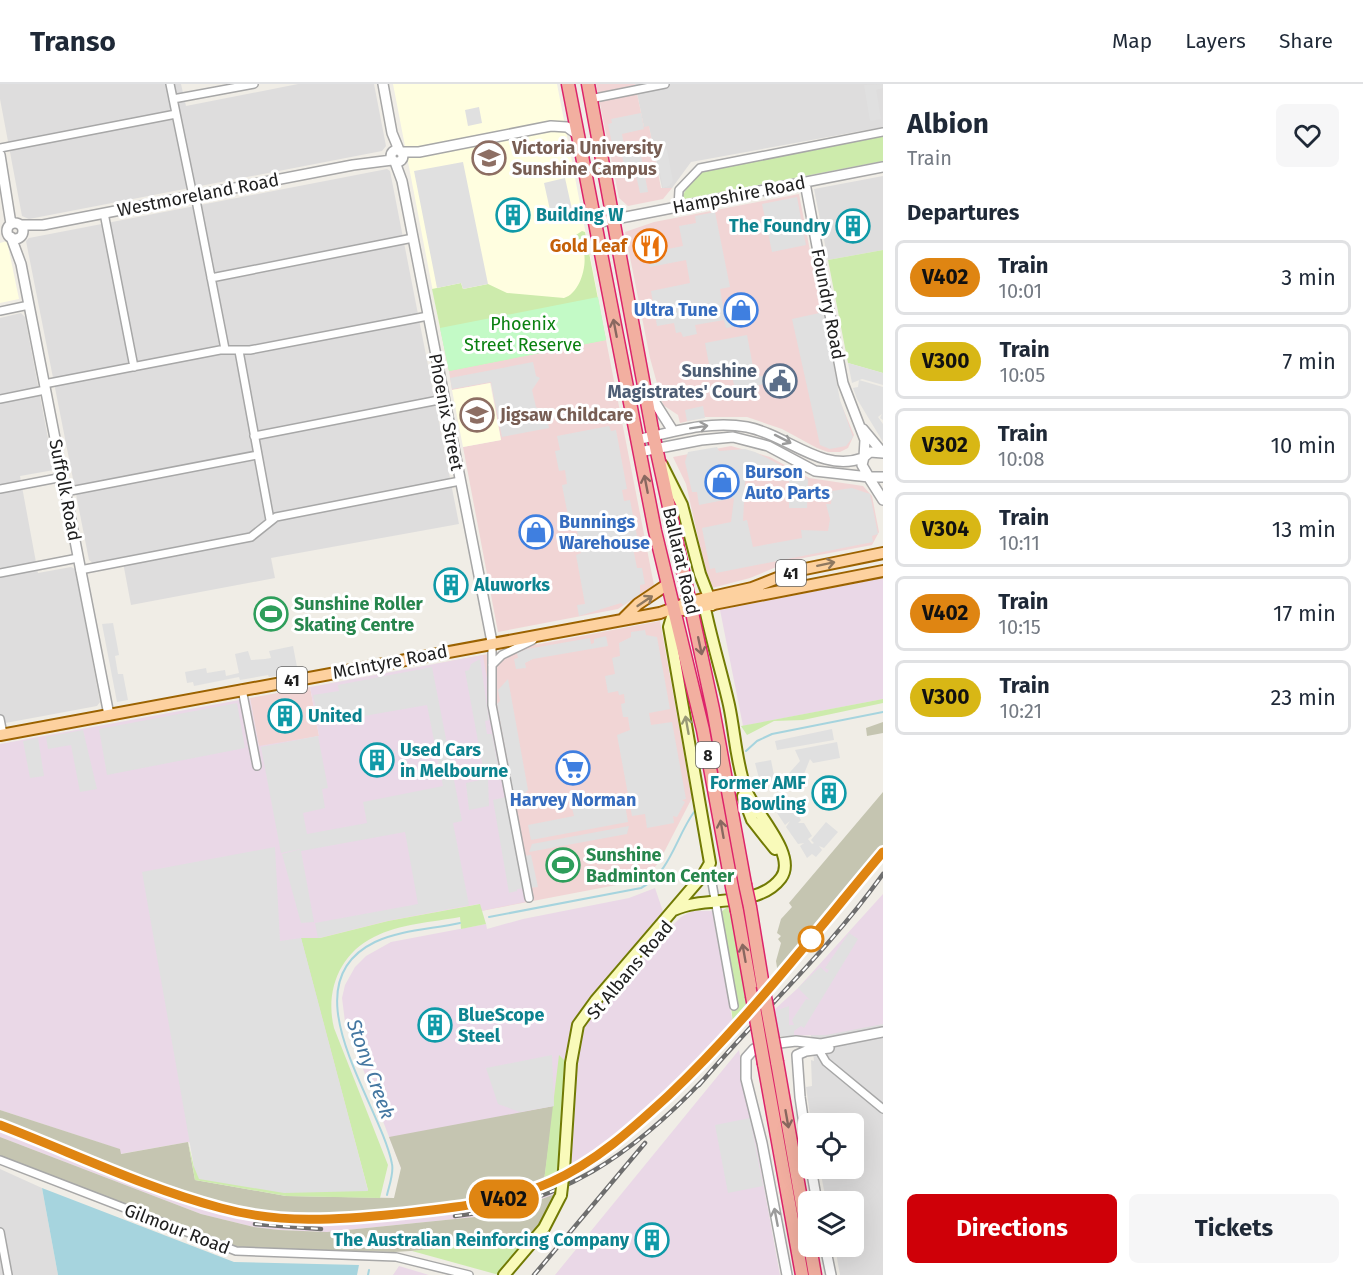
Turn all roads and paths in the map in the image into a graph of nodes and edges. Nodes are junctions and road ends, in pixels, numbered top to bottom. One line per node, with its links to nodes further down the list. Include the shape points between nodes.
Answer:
1 (170, 84): 7 (street)
2 (254, 84): 7 (street)
3 (383, 84): 16 (street, Phoenix Street)
4 (568, 84): 9 (highway, Ballarat Road / 8)
5 (588, 84): 8 (highway, Ballarat Road / 8)
6 (665, 84): 8 (street)
7 (173, 99): 10 (street)
8 (590, 99): 18 (highway, Ballarat Road / 8)
9 (573, 110): 11 (street, Westmoreland Road, via 568,118); 13 (highway, Ballarat Road / 8)
10 (176, 114): 14 (street); 21 (street)
11 (551, 126): 13 (street, Westmoreland Road, via 567,127); 16 (street, Westmoreland Road)
12 (883, 132): 22 (street, via 703,167 679,190)
13 (578, 135): 17 (highway, Ballarat Road / 8)
14 (0, 148)
15 (0, 155): 26 (street, Suffolk Road)
16 (397, 156): 21 (street, Westmoreland Road); 27 (street, Phoenix Street)
17 (582, 156): 18 (highway); 25 (highway, Ballarat Road / 8)
18 (602, 159): 24 (highway, Ballarat Road / 8)
19 (883, 167): 20 (street, Hampshire Road)
20 (806, 183): 22 (street, Hampshire Road); 39 (street, Foundry Road, via 843,383)
21 (194, 196): 23 (street, Westmoreland Road); 28 (street)
22 (678, 207): 24 (street, Hampshire Road)
23 (104, 213): 26 (street, Westmoreland Road); 34 (street)
24 (614, 219): 25 (street, Hampshire Road); 35 (highway, Ballarat Road / 8)
25 (595, 223): 42 (highway, Ballarat Road / 8, one-way to 25)
26 (12, 231): 29 (street, Suffolk Road)
27 (413, 238): 28 (street); 31 (street, Phoenix Street)
28 (211, 278): 32 (street)
29 (29, 305): 30 (street); 36 (street, Suffolk Road)
30 (0, 311)
31 (428, 316): 33 (street); 38 (street, Phoenix Street)
32 (225, 349): 33 (street); 34 (street)
33 (239, 351): 41 (street)
34 (134, 367): 36 (street)
35 (644, 386): 40 (street); 43 (highway, Ballarat Road / 8)
36 (45, 387): 37 (street); 47 (street, Suffolk Road)
37 (0, 399)
38 (444, 399): 41 (street); 50 (street, Phoenix Street)
39 (858, 423): 44 (street, Foundry Road); 46 (street, Foundry Road, via 865,442)
40 (672, 432): 43 (street); 46 (street, one-way to 46, via 707,425 744,426 769,432 824,460 846,463)
41 (254, 436): 45 (street)
42 (638, 446): 43 (street); 60 (highway, Ballarat Road / 8, one-way to 42)
43 (657, 448): 48 (street, via 733,437 768,446 815,471); 61 (highway, Ballarat Road / 8); 61 (main road, St Albans Road, via 682,505 700,574)
44 (883, 453): 46 (street, via 872,451)
45 (257, 455): 52 (street); 54 (street)
46 (864, 457): 48 (street, Foundry Road, via 862,467)
47 (63, 477): 51 (street); 52 (street, Suffolk Road)
48 (869, 477): 49 (street); 53 (street)
49 (883, 477)
50 (460, 481): 54 (street); 65 (street, Phoenix Street)
51 (0, 489)
52 (66, 492): 56 (street, Suffolk Road)
53 (883, 500)
54 (270, 520): 57 (street, via 251,537)
55 (883, 553): 61 (main road, 41, one-way to 55, via 795,571)
56 (78, 558): 57 (street, Suffolk Road); 59 (street)
57 (81, 570): 70 (street, Suffolk Road)
58 (883, 571): 61 (main road, 41)
59 (0, 573)
60 (668, 584): 62 (highway, Ballarat Road / 8); 63 (main road, one-way to 60, via 638,604)
61 (702, 604): 62 (main road, 41); 67 (main road, St Albans Road); 68 (highway, Ballarat Road / 8, one-way to 68)
62 (674, 610): 63 (main road, McIntyre Road / 41); 74 (main road, one-way to 62, via 669,627); 95 (highway, Ballarat Road / 8, one-way to 62, bridge, via 707,750)
63 (623, 620): 64 (main road, McIntyre Road / 41)
64 (551, 632): 65 (main road, McIntyre Road / 41); 66 (street, via 502,655)
65 (492, 642): 66 (street); 69 (main road, McIntyre Road / 41)
66 (492, 665): 75 (street, via 492,705)
67 (722, 680): 68 (main road); 76 (main road, St Albans Road, via 751,807 784,853 785,871 764,892)
68 (707, 682): 87 (highway, Ballarat Road / 8, one-way to 87, bridge)
69 (242, 689): 70 (main road, McIntyre Road / 41); 73 (street)
70 (109, 715): 72 (main road, McIntyre Road / 41)
71 (0, 719): 72 (street)
72 (1, 735)
73 (257, 766)
74 (709, 866): 76 (street); 78 (main road, St Albans Road)
75 (529, 898)
76 (715, 902): 77 (main road, St Albans Road); 80 (street)
77 (694, 905): 78 (main road, St Albans Road); 79 (main road, St Albans Road, via 674,918)
78 (671, 912): 79 (main road, St Albans Road)
79 (642, 950): 93 (main road, St Albans Road, bridge, via 578,1025 561,1195 544,1228)
80 (734, 1006)
81 (883, 1032): 82 (street)
82 (824, 1047): 83 (street); 84 (street, via 833,1067)
83 (798, 1049): 85 (street); 94 (street, one-way to 83, via 744,1070 746,1058 758,1046)
84 (883, 1109)
85 (802, 1113)
86 (0, 1160): 92 (street, Gilmour Road, via 236,1251 391,1257)
87 (800, 1191)
88 (0, 1232): 91 (street)
89 (812, 1257): 96 (highway)
90 (827, 1257): 97 (street)
91 (8, 1275)
92 (469, 1275)
93 (504, 1275)
94 (786, 1275)
95 (802, 1275)
96 (815, 1275)
97 (831, 1275)

